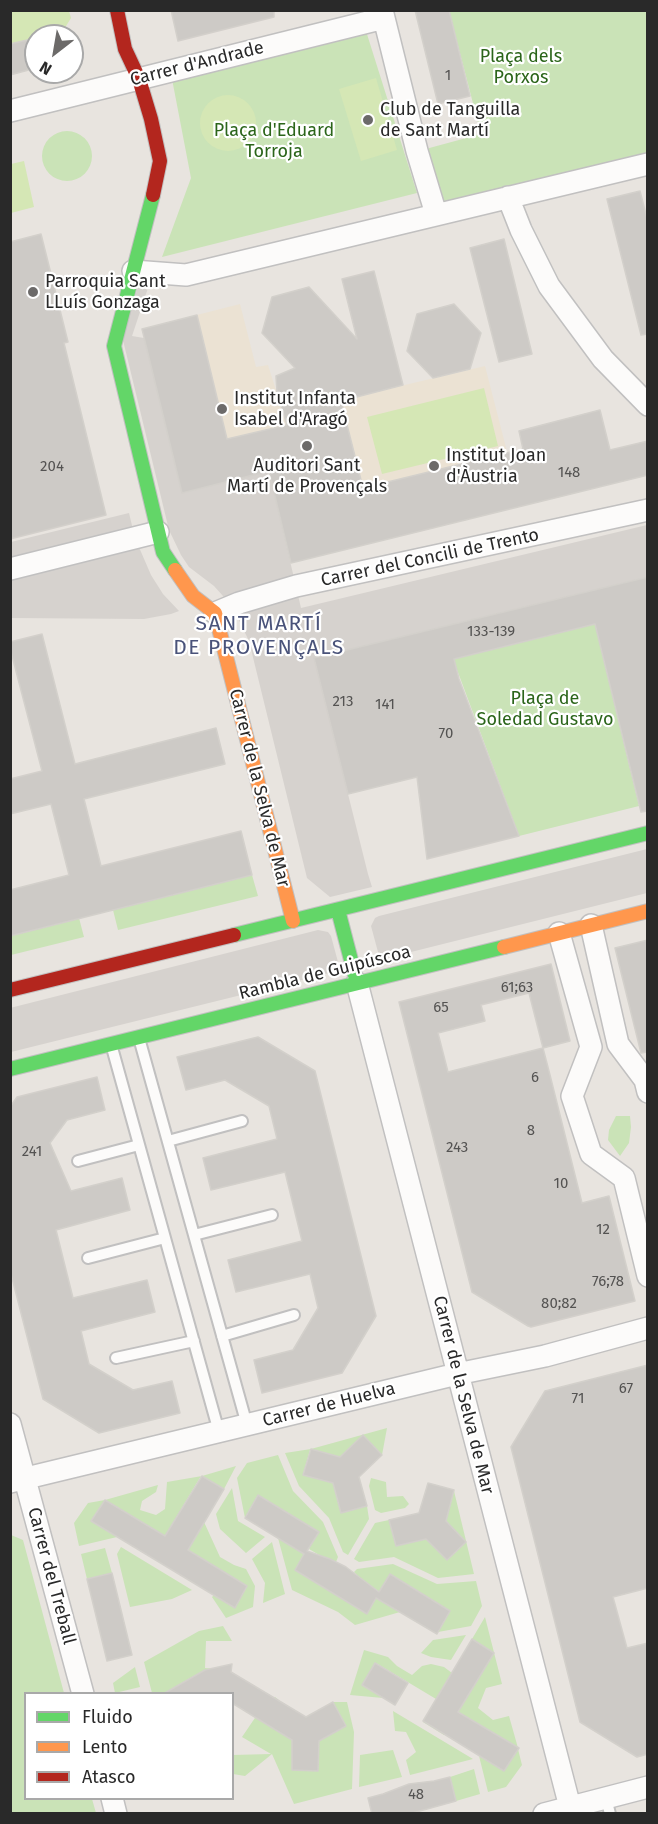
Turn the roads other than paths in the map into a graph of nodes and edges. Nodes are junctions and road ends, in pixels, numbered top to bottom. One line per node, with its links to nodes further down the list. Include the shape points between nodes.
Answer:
1 (117, 10): 3 (street, via 125,49)
2 (383, 14): 3 (street, Carrer d'Andrade); 7 (street, Carrer d'Andrade)
3 (139, 79): 4 (street, Carrer d'Andrade); 8 (street, via 160,161)
4 (10, 111)
5 (648, 164): 6 (street)
6 (508, 197): 7 (street); 9 (street, via 549,286 603,360)
7 (436, 214): 8 (street, via 186,275)
8 (133, 271): 11 (street, via 114,346)
9 (648, 405)
10 (648, 510): 13 (street, Carrer del Concili de Trento, via 296,586)
11 (158, 532): 12 (street); 13 (street, via 163,552 193,596)
12 (10, 569)
13 (215, 614): 17 (street, Carrer de la Selva de Mar)
14 (648, 833): 15 (street)
15 (338, 910): 17 (street); 20 (street)
16 (648, 911): 18 (street, Rambla de Guipúscoa)
17 (293, 921): 21 (street)
18 (591, 925): 19 (street, Rambla de Guipúscoa); 25 (street, via 618,1044 645,1080)
19 (559, 933): 20 (street, Rambla de Guipúscoa); 34 (street, via 591,1047 572,1096 591,1154 624,1178)
20 (357, 983): 22 (street, Rambla de Guipúscoa); 40 (street, Carrer de la Selva de Mar)
21 (10, 990)
22 (139, 1036): 23 (street, Rambla de Guipúscoa); 27 (lane)
23 (111, 1044): 24 (street, Rambla de Guipúscoa); 28 (lane)
24 (10, 1069)
25 (648, 1092)
26 (242, 1121): 27 (lane)
27 (168, 1141): 31 (lane)
28 (139, 1145): 29 (lane); 32 (lane)
29 (78, 1161)
30 (272, 1215): 31 (lane)
31 (194, 1235): 37 (lane)
32 (165, 1238): 33 (lane); 38 (lane)
33 (88, 1258)
34 (648, 1275)
35 (294, 1315): 37 (lane)
36 (648, 1328): 40 (street, Carrer de Huelva, via 545,1356)
37 (222, 1336): 42 (lane)
38 (194, 1341): 39 (lane); 43 (lane)
39 (116, 1358)
40 (457, 1374): 42 (street, Carrer de Huelva); 48 (street, Carrer de la Selva de Mar)
41 (10, 1424): 44 (street, Carrer del Treball)
42 (247, 1425): 43 (street, Carrer de Huelva)
43 (219, 1432): 44 (street, Carrer de Huelva)
44 (17, 1481): 45 (street, Carrer del Treball)
45 (82, 1692)
46 (648, 1787): 47 (street)
47 (608, 1806): 48 (street)
48 (580, 1808): 49 (street)
49 (544, 1814)

